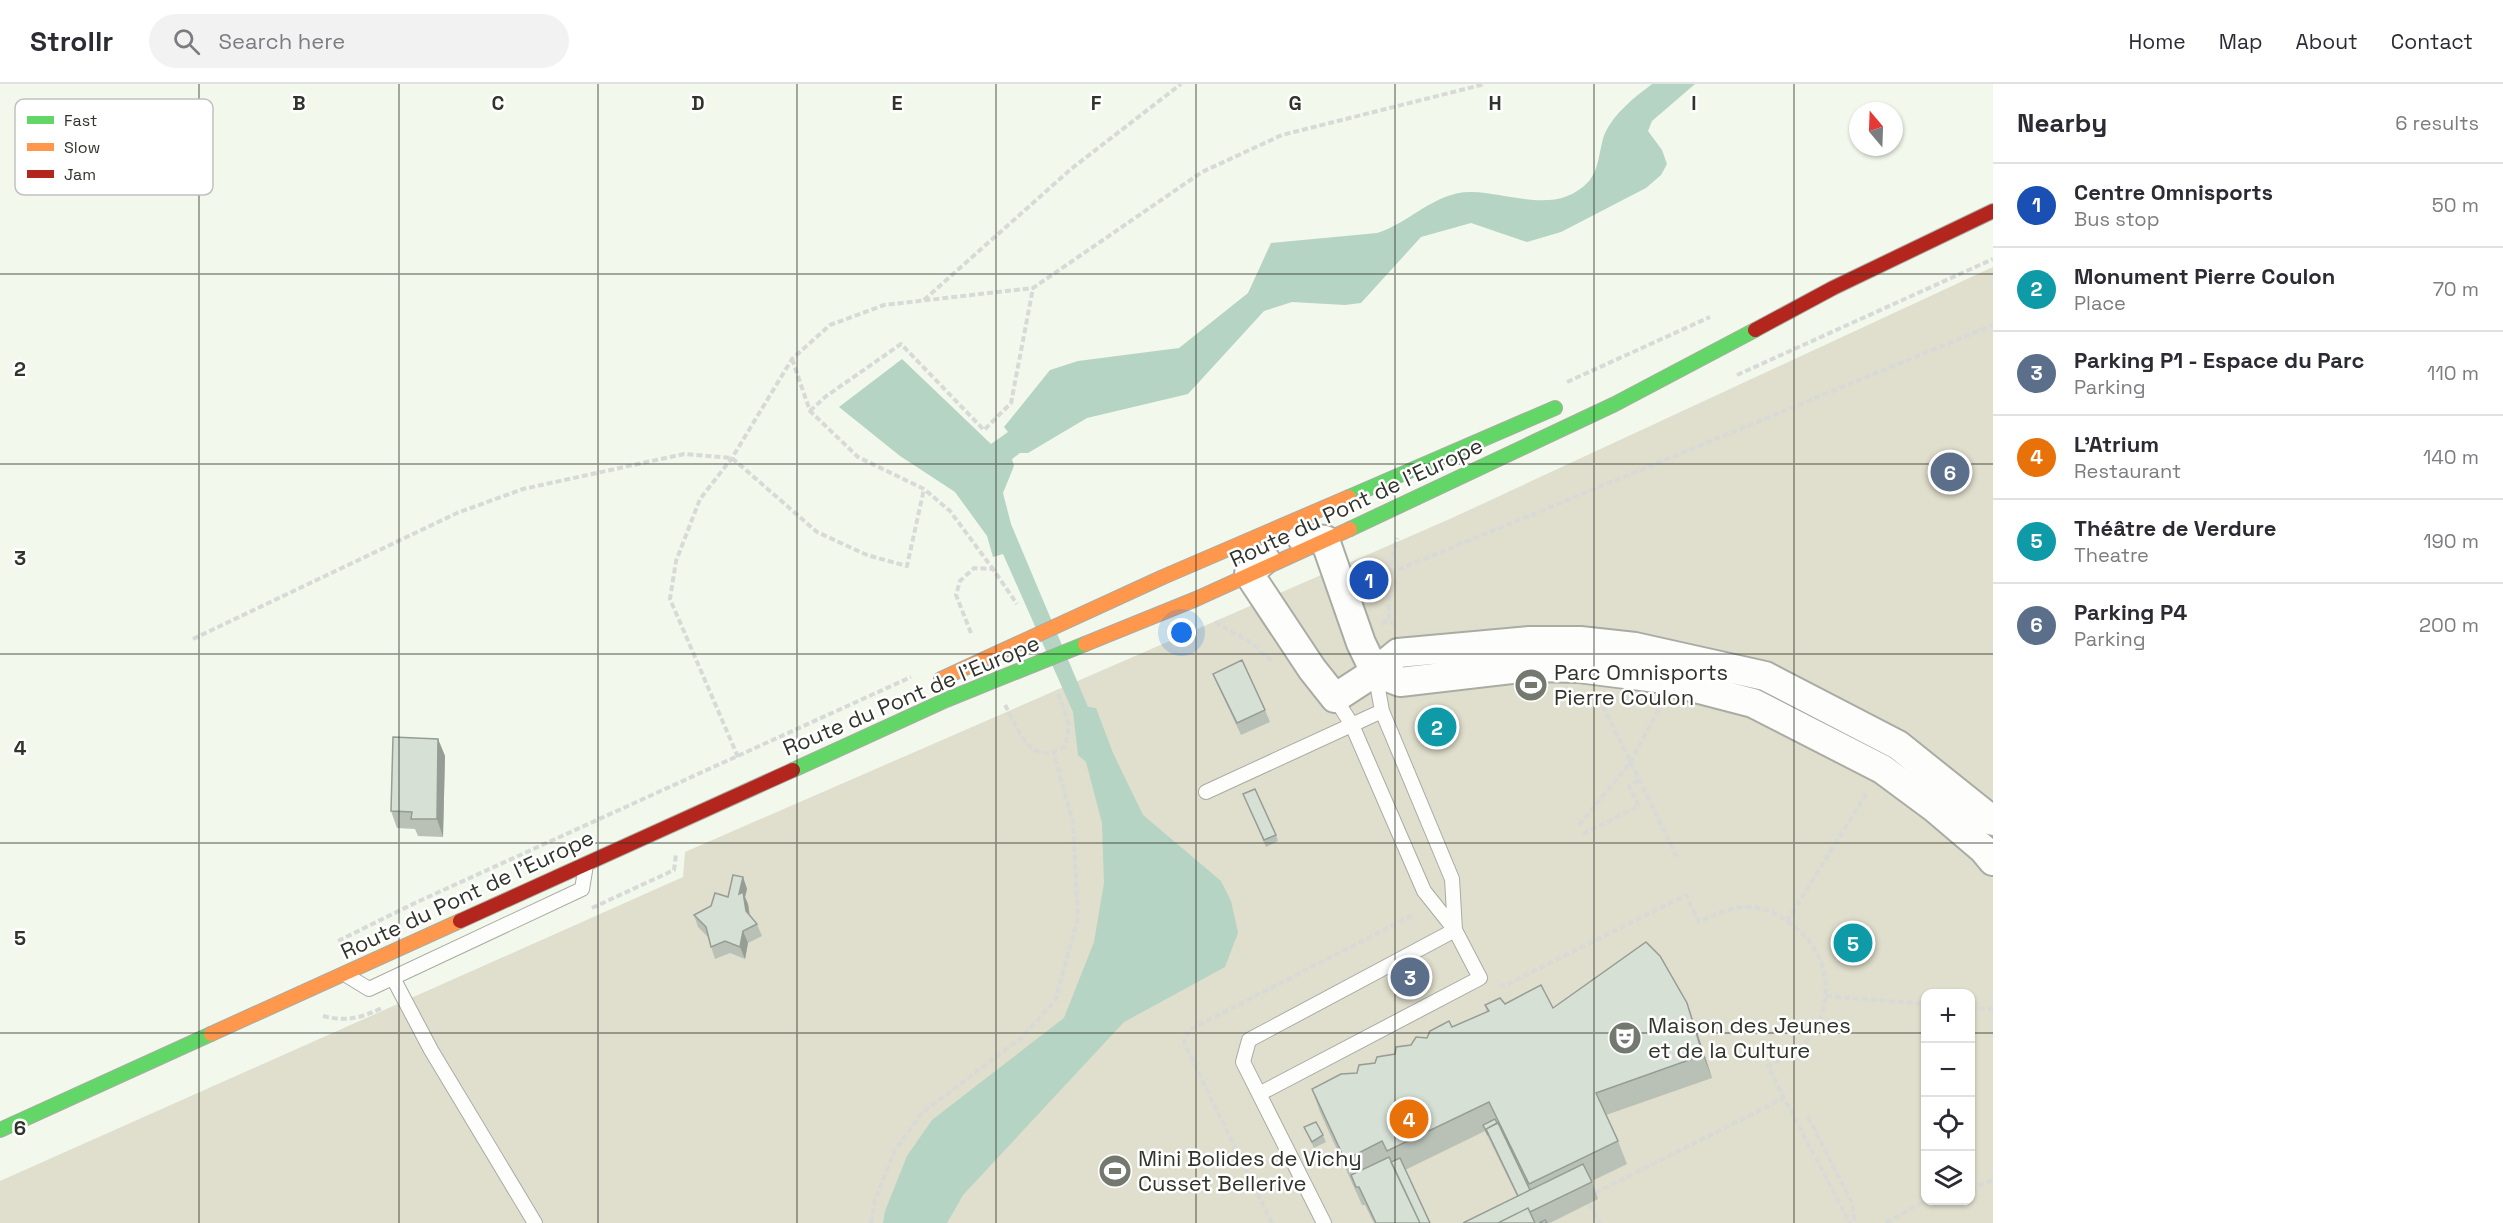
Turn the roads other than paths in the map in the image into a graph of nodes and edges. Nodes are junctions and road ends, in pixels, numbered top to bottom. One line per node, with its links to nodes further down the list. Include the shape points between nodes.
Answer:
1 (1993, 211): 2 (main road, Route du Pont de l'Europe)
2 (1833, 288): 3 (main road, Route du Pont de l'Europe); 7 (main road, Route du Pont de l'Europe, via 1616,404)
3 (1679, 354)
4 (1569, 402): 5 (main road, Route du Pont de l'Europe)
5 (1349, 497): 6 (street)
6 (1279, 535): 7 (street); 8 (street); 10 (main road, Route du Pont de l'Europe, via 1163,577)
7 (1324, 540): 8 (main road, Route du Pont de l'Europe); 9 (street)
8 (1249, 574): 11 (street); 17 (main road, Route du Pont de l'Europe, via 946,700)
9 (1375, 672): 11 (street); 12 (lane); 15 (street, via 1398,653 1529,641 1580,641 1635,647 1765,676 1898,745); 16 (street, via 1400,682 1530,667 1578,668 1657,678 1753,703 1882,769 1936,809)
10 (929, 685)
11 (1335, 698): 13 (lane)
12 (1382, 711): 13 (lane); 18 (lane, via 1452,879)
13 (1352, 725): 14 (lane); 18 (lane, via 1424,891)
14 (1206, 792)
15 (1993, 821)
16 (1993, 861)
17 (586, 863): 19 (main road, Route du Pont de l'Europe); 20 (lane, via 582,889)
18 (1455, 930): 21 (lane, via 1249,1040 1243,1062); 21 (lane, via 1480,978)
19 (344, 974): 20 (lane, via 369,989); 22 (main road, Route du Pont de l'Europe)
20 (393, 978): 23 (lane, via 431,1050)
21 (1259, 1094): 24 (lane)
22 (0, 1130)
23 (535, 1223)
24 (1324, 1223)

